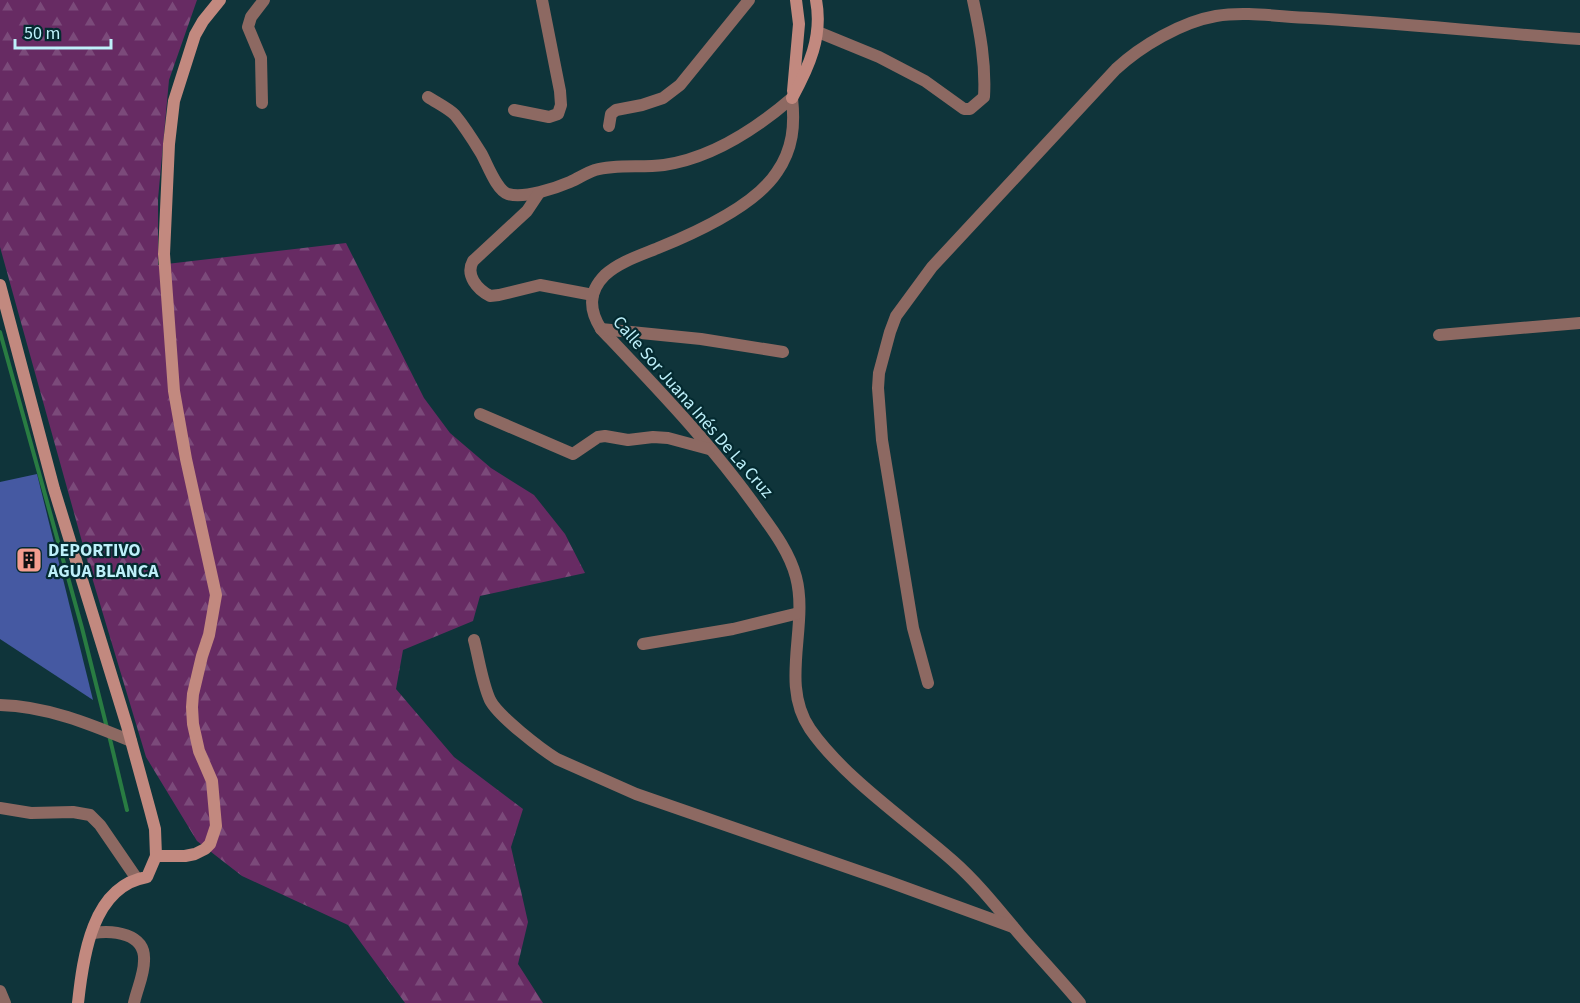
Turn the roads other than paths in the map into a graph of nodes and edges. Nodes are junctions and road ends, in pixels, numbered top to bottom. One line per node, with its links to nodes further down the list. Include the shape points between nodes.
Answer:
1 (219, 0): 31 (main road, via 195,35 174,101 164,254 174,391 216,595 192,707 199,751 212,781 216,826 205,849 184,856)
2 (264, 0): 12 (street, via 250,17 248,27 261,58)
3 (542, 0): 13 (street, via 561,105 558,114 549,117)
4 (748, 0): 14 (street, via 680,85 663,98 616,110)
5 (796, 0): 11 (main road, via 799,24)
6 (816, 0): 8 (main road)
7 (973, 0): 8 (street, via 986,74 984,96 970,109 879,57)
8 (818, 32): 11 (main road, via 809,64)
9 (1580, 39): 27 (street, via 1359,21 1216,16 1154,40 1116,69 932,267 896,316 890,332 879,373 882,440 913,628)
10 (428, 97): 15 (street, via 455,115 502,190 509,195)
11 (792, 98): 15 (street, via 766,120 695,158 665,165 596,170); 17 (street, via 795,122 789,152 777,174 759,193 699,230 620,265 604,276)
12 (262, 103)
13 (514, 110)
14 (609, 126)
15 (539, 192): 17 (street, via 527,211 473,261 470,275 485,293 494,296 540,285)
16 (0, 285): 29 (main road, via 54,489)
17 (593, 295): 19 (street, Calle Sor Juana Inés De La Cruz, via 592,314)
18 (1580, 323): 20 (street)
19 (601, 329): 21 (street); 23 (street, Calle Sor Juana Inés De La Cruz)
20 (1439, 335)
21 (783, 352)
22 (480, 414): 23 (street, via 573,454 605,436 628,440 653,436)
23 (710, 449): 24 (street, Calle Sor Juana Inés De La Cruz, via 784,549 796,577)
24 (799, 613): 26 (street); 33 (street, Calle Sor Juana Inés De La Cruz, via 795,677 809,728 843,767 955,862)
25 (474, 640): 33 (street, via 496,710 564,763 636,794)
26 (643, 644)
27 (928, 683)
28 (0, 705): 29 (street, via 58,714)
29 (131, 741): 31 (main road, via 154,829)
30 (0, 808): 32 (street, via 90,815)
31 (156, 856): 32 (main road, via 147,877)
32 (137, 879): 34 (main road, via 107,902)
33 (1014, 927): 39 (street, Calle Sor Juana Inés De La Cruz)
34 (93, 933): 37 (main road); 38 (street, via 124,934 137,941 143,951 144,967)
35 (0, 991): 36 (street)
36 (5, 1003)
37 (78, 1003)
38 (134, 1003)
39 (1080, 1003)

